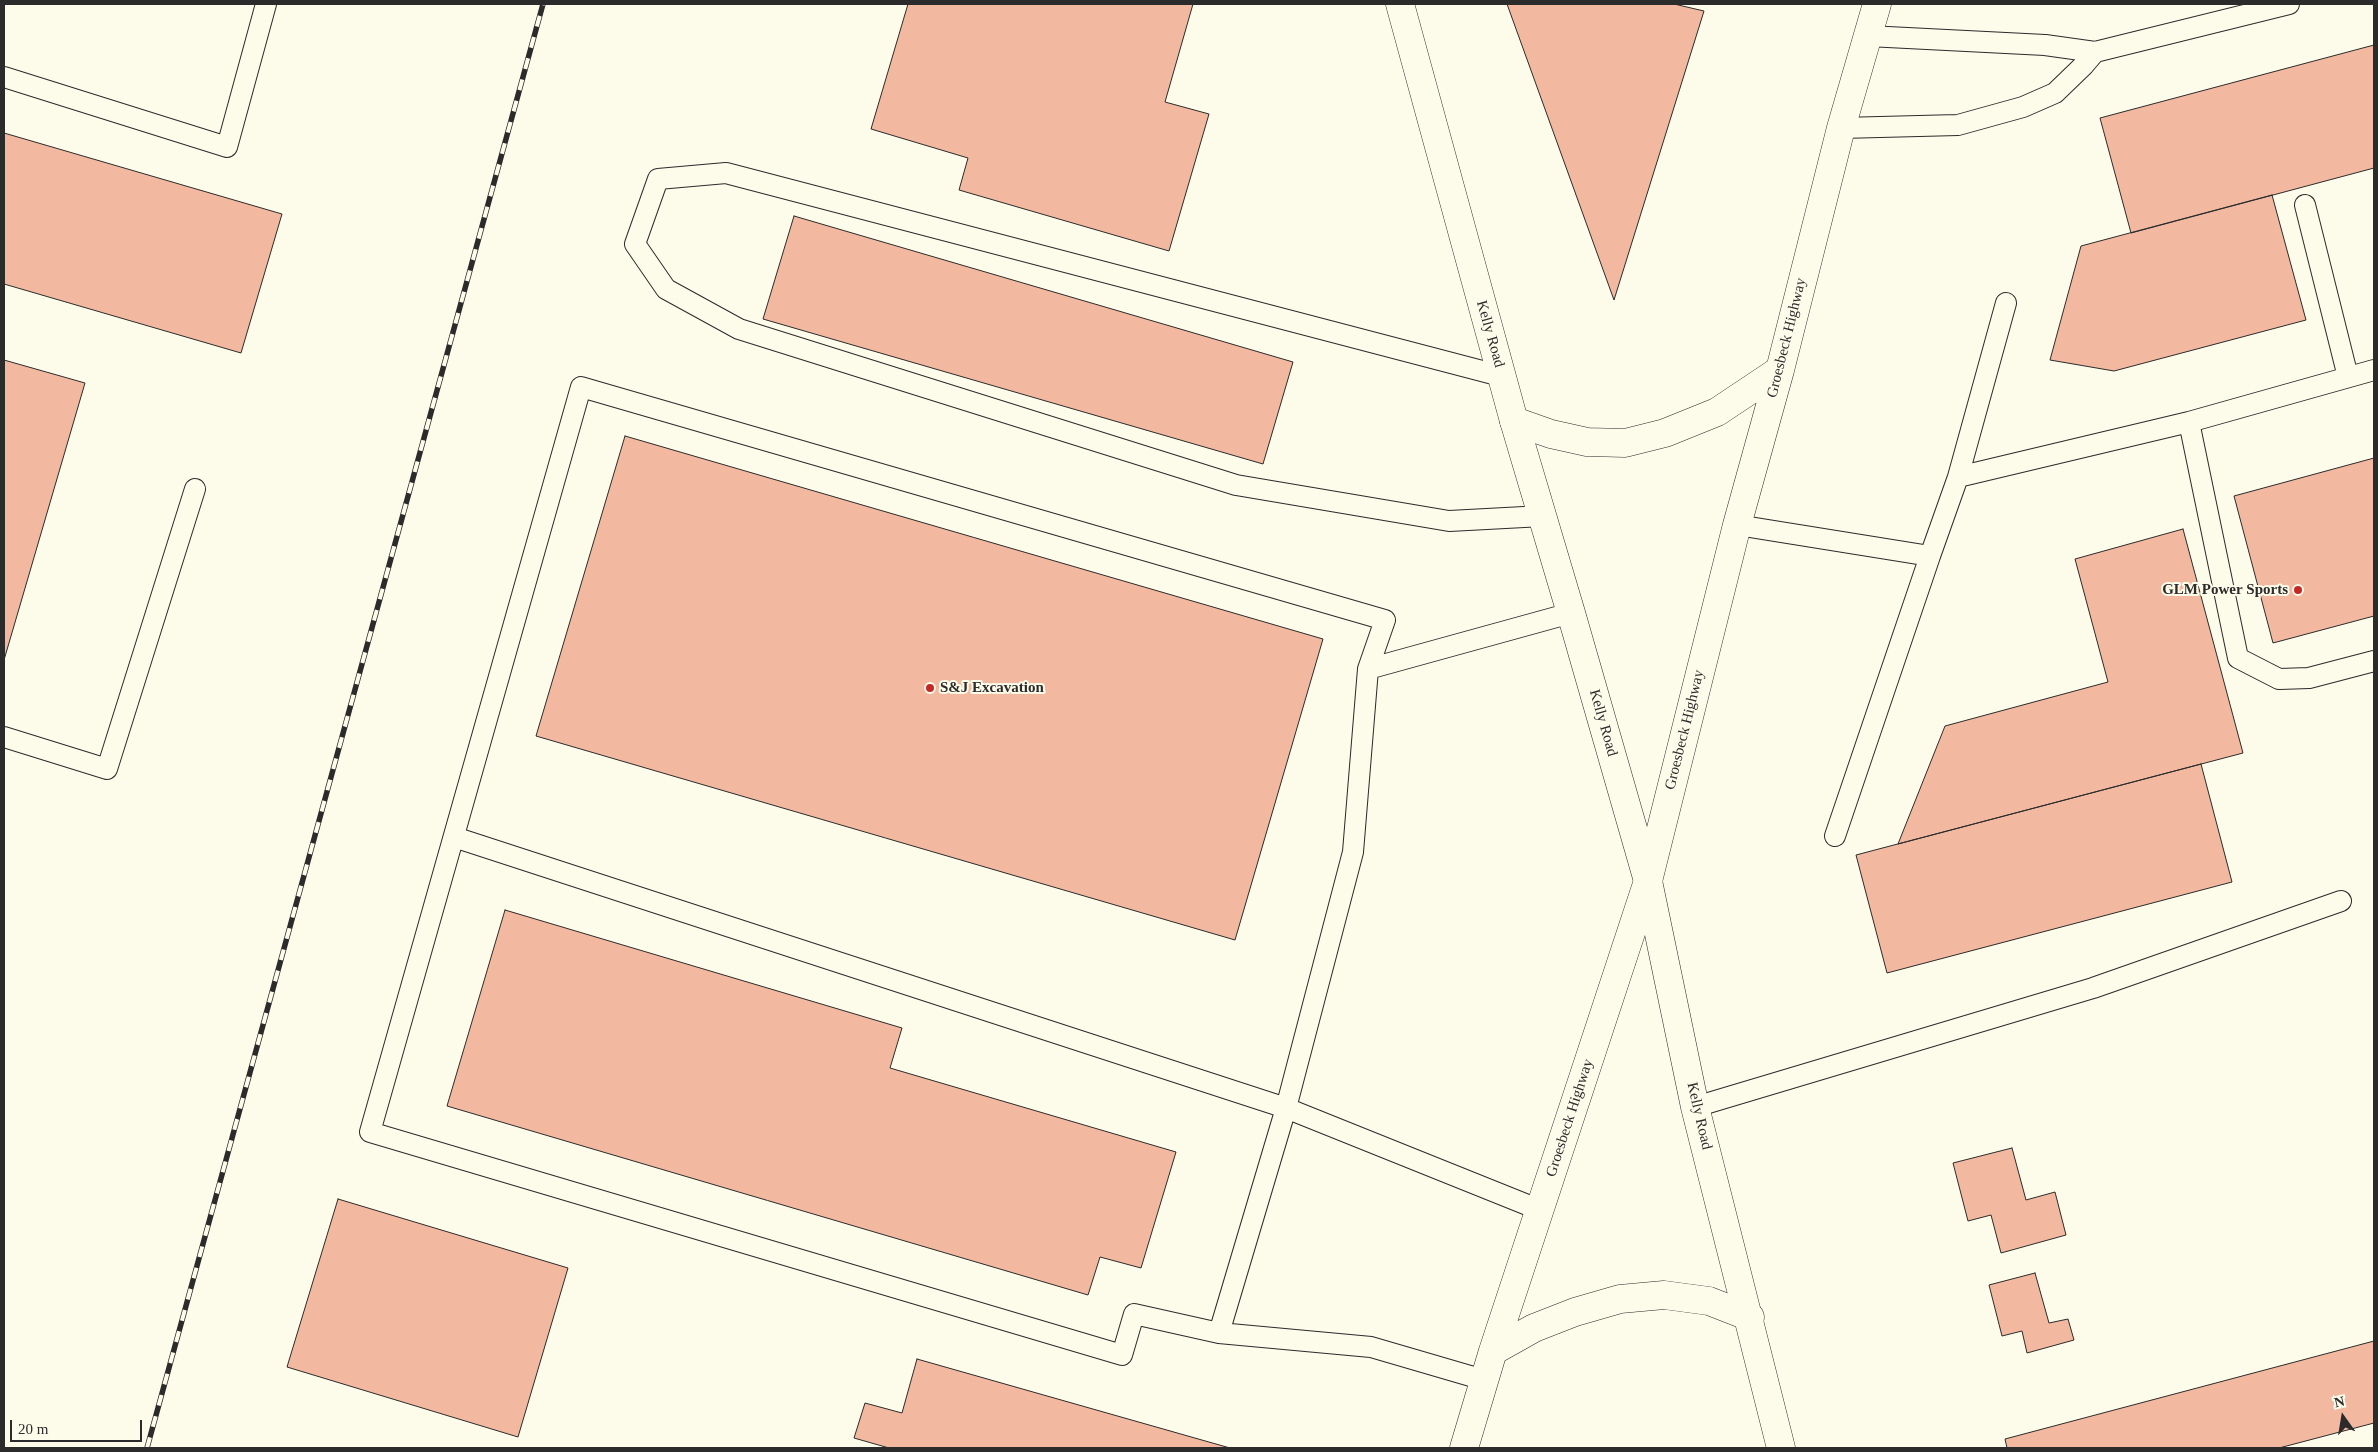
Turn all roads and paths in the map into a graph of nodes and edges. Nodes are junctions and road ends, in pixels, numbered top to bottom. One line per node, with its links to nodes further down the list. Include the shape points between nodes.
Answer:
1 (266, 4): 7 (lane, via 227,147)
2 (1400, 4): 13 (main road, Kelly Road)
3 (1877, 4): 5 (main road, Groesbeck Highway)
4 (2289, 4): 6 (lane)
5 (1868, 36): 6 (lane); 8 (main road, Groesbeck Highway)
6 (2095, 52): 8 (lane, via 2055,92 2023,107 1958,125)
7 (4, 77)
8 (1840, 128): 11 (main road, Groesbeck Highway)
9 (2305, 204): 14 (lane)
10 (2006, 303): 17 (lane)
11 (1780, 370): 15 (main road, via 1717,412 1666,433 1625,443 1587,442); 20 (main road, Groesbeck Highway)
12 (2374, 370): 14 (lane)
13 (1501, 376): 15 (main road, Kelly Road); 19 (lane, via 726,173 658,179 635,244 666,289 740,329 1236,486 1449,521)
14 (2348, 377): 16 (lane)
15 (1514, 421): 19 (main road, Kelly Road)
16 (2189, 422): 17 (lane); 23 (lane, via 2238,658 2279,679 2309,678)
17 (1958, 477): 21 (lane)
18 (195, 489): 25 (lane, via 107,769)
19 (1543, 516): 22 (main road, Kelly Road)
20 (1737, 525): 21 (lane); 28 (main road, Groesbeck Highway)
21 (1930, 556): 26 (lane)
22 (1571, 613): 24 (lane); 28 (main road, Kelly Road)
23 (2374, 661)
24 (1368, 669): 27 (lane, via 1385,620 581,387); 31 (lane, via 1354,852)
25 (4, 737)
26 (1835, 836)
27 (454, 837): 31 (lane); 34 (lane, via 370,1132 1122,1355 1134,1314)
28 (1648, 881): 30 (main road, Kelly Road); 32 (main road, Groesbeck Highway)
29 (2341, 901): 30 (lane, via 2093,988)
30 (1696, 1107): 33 (main road, Kelly Road)
31 (1286, 1108): 32 (lane); 34 (lane)
32 (1540, 1210): 35 (main road, Groesbeck Highway)
33 (1750, 1317): 35 (main road, via 1709,1301 1664,1295 1620,1300 1575,1312 1534,1328); 38 (main road, Kelly Road)
34 (1219, 1333): 36 (lane, via 1371,1347)
35 (1493, 1351): 36 (main road, Groesbeck Highway)
36 (1484, 1380): 37 (main road, Groesbeck Highway)
37 (1464, 1448)
38 (1781, 1448)

